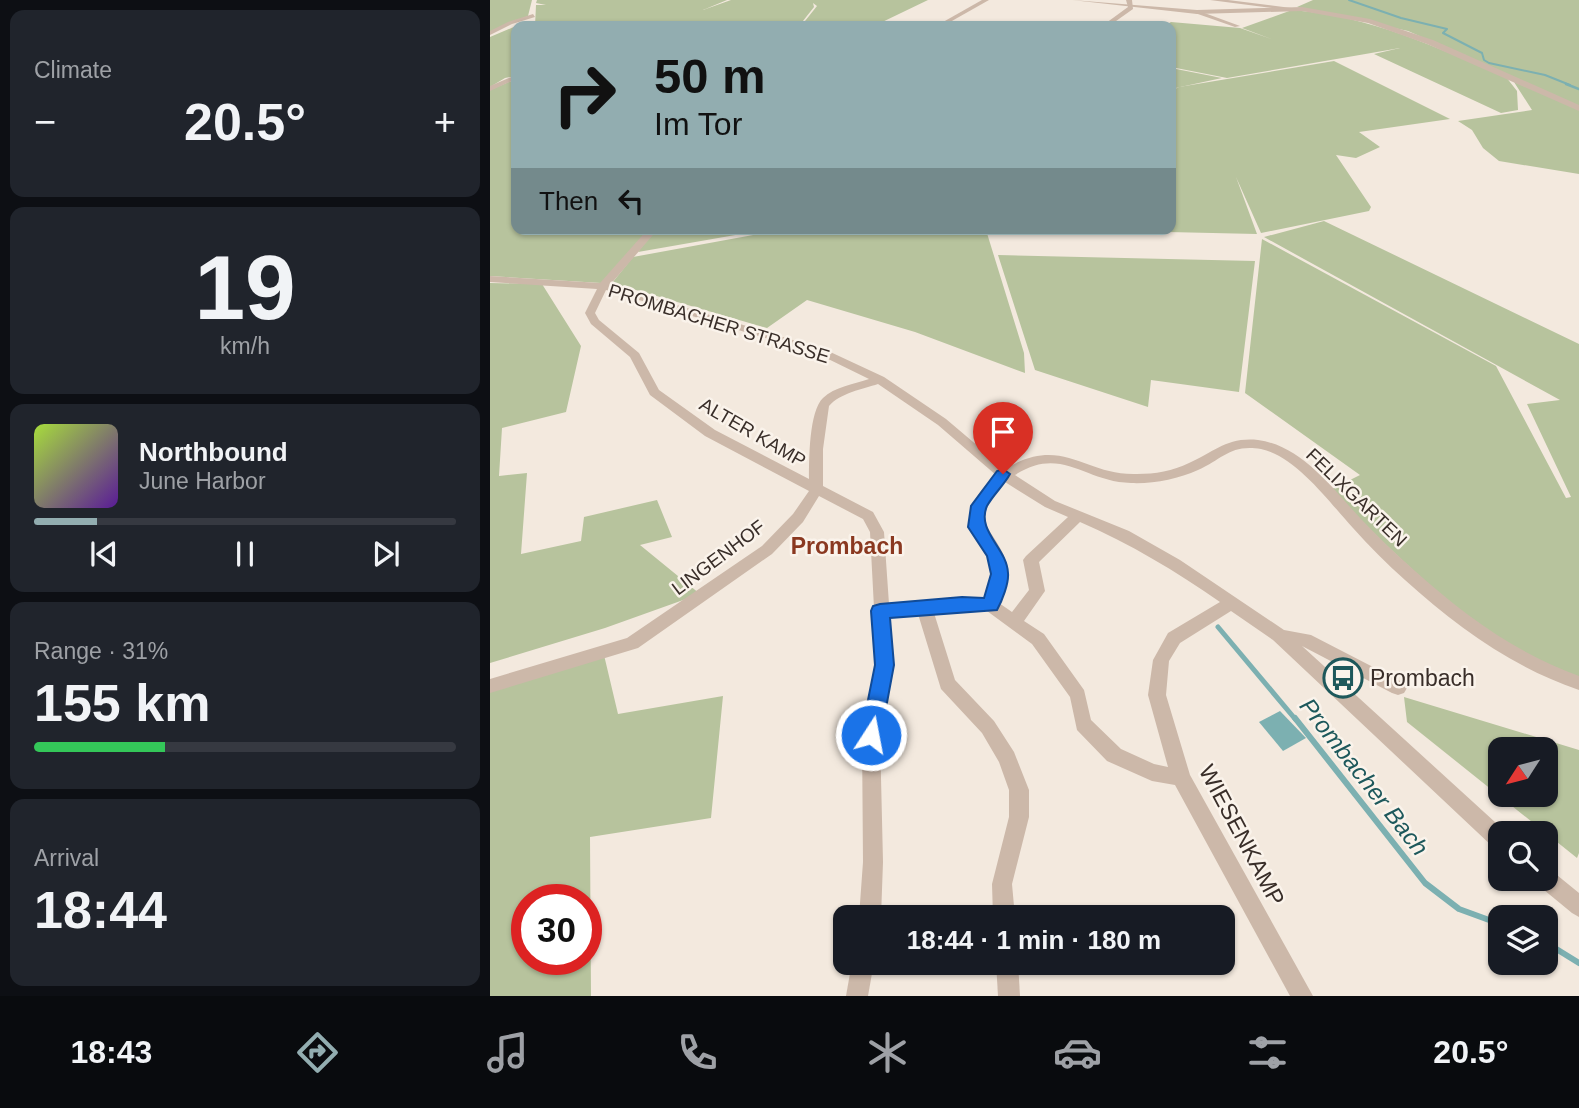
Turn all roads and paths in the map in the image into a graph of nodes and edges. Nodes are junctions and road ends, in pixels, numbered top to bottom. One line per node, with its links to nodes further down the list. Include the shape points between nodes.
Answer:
1 (986, 0): 9 (street)
2 (1074, 0): 4 (street)
3 (1213, 0): 5 (street)
4 (1130, 4): 6 (street); 10 (street)
5 (1296, 9): 6 (street); 16 (street, via 1408,33)
6 (1197, 12): 12 (street)
7 (516, 21): 8 (street, via 533,13)
8 (532, 21)
9 (946, 21)
10 (1111, 21)
11 (511, 23): 13 (street)
12 (1237, 26)
13 (490, 33)
14 (511, 79): 15 (street)
15 (490, 89)
16 (1579, 108)
17 (648, 235): 19 (street)
18 (490, 279): 19 (street, PROMBACHER STRASSE)
19 (603, 286): 20 (street, PROMBACHER STRASSE, via 822,352); 22 (street, ALTER KAMP, via 590,313 635,355 654,392 710,433)
20 (880, 380): 21 (street, PROMBACHER STRASSE, via 942,422); 22 (street, via 842,391 823,406)
21 (1003, 474): 23 (street, PROMBACHER STRASSE); 25 (street, via 979,506 976,527 995,555 1000,574); 30 (street, FELIXGARTEN, via 1057,458 1121,478 1151,477 1193,468 1222,449 1246,443 1277,450 1468,624 1552,676)
22 (816, 490): 27 (street, ALTER KAMP, via 868,516 877,532); 31 (street, LINGENHOF, via 798,519 767,551 632,643)
23 (1078, 517): 24 (street, PROMBACHER STRASSE, via 1124,536); 28 (street, via 1031,560 1037,592)
24 (1233, 602): 29 (street, PROMBACHER STRASSE); 33 (street, WIESENKAMP, via 1174,638 1161,660 1157,695)
25 (990, 605): 26 (street); 28 (street)
26 (925, 609): 27 (street); 37 (street, via 947,684 988,727 1019,790 1019,817 1002,884)
27 (880, 611): 36 (street, ALTER KAMP, via 885,665 871,735)
28 (1015, 621): 33 (street, via 1038,639 1078,695 1083,724 1114,755)
29 (1279, 635): 32 (street, via 1305,640); 34 (street, PROMBACHER STRASSE)
30 (1579, 682)
31 (490, 686)
32 (1398, 688)
33 (1181, 779): 43 (street, WIESENKAMP)
34 (1488, 829)
35 (1558, 889): 38 (street)
36 (871, 905)
37 (1003, 905)
38 (1579, 906)
39 (861, 975): 41 (street)
40 (1008, 975): 42 (street)
41 (857, 996)
42 (1009, 996)
43 (1302, 996)

